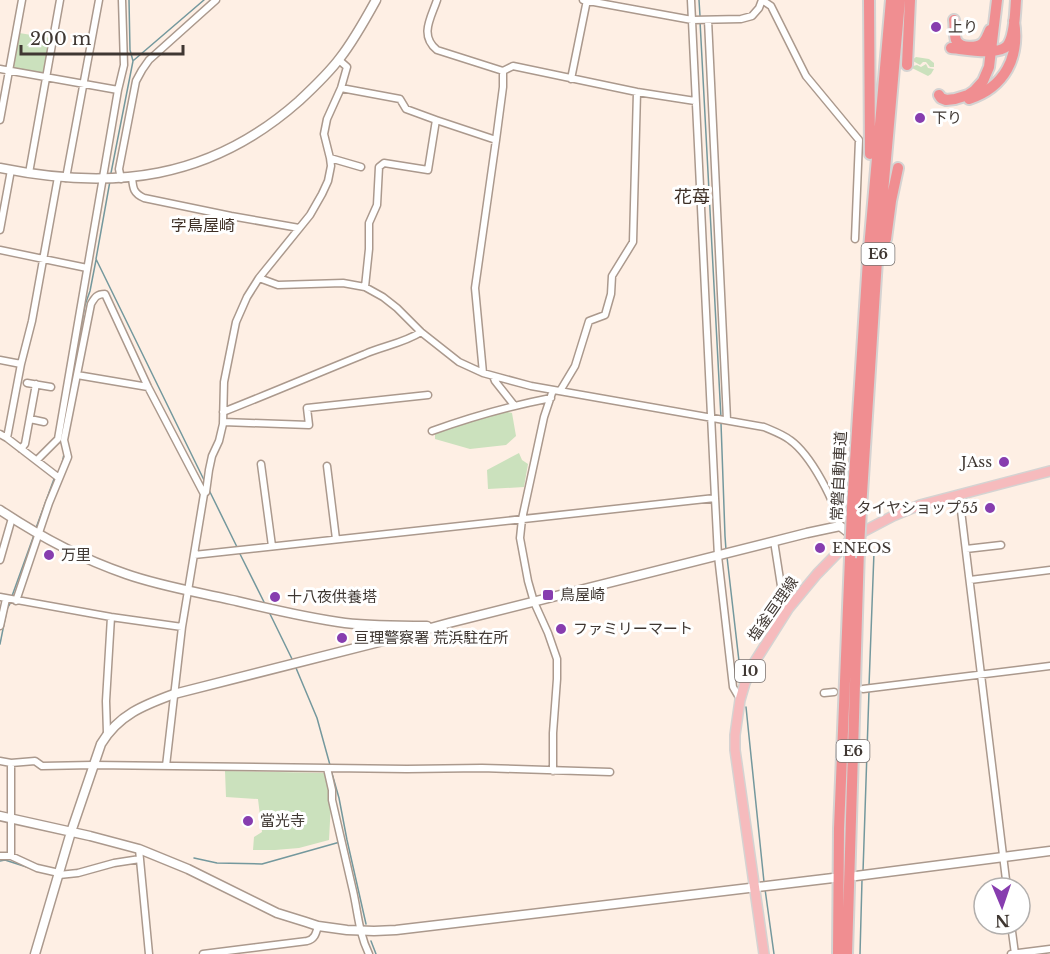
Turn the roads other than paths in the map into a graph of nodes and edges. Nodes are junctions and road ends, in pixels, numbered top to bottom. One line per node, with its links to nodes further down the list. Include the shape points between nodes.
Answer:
1 (22, 0): 27 (street)
2 (60, 0): 29 (street)
3 (99, 0): 31 (street)
4 (122, 0): 33 (street, via 124,65)
5 (216, 0): 50 (street, via 149,60 136,81 119,169)
6 (376, 0): 24 (street)
7 (437, 0): 28 (street, via 427,27 430,45)
8 (586, 0): 18 (street); 30 (street)
9 (691, 0): 18 (street)
10 (762, 0): 19 (street, via 752,16); 54 (street, via 771,6 806,76 859,140)
11 (869, 0): 57 (highway)
12 (891, 0): 57 (highway, 常磐自動車道 / E6)
13 (900, 0): 64 (highway, 常磐自動車道 / E6)
14 (910, 0): 25 (highway)
15 (997, 0): 17 (highway)
16 (1016, 0): 21 (highway)
17 (995, 17): 20 (highway, via 986,40 976,46 957,42); 23 (highway)
18 (692, 20): 19 (street); 36 (street)
19 (708, 20): 79 (street)
20 (954, 20)
21 (1014, 21): 23 (highway, via 1007,45); 38 (highway, via 1014,53 1000,79 975,97 944,103)
22 (951, 48): 23 (highway)
23 (991, 51): 35 (highway, via 987,74 974,91 955,99)
24 (339, 60): 32 (street, via 347,67); 48 (street, via 290,109 237,145 185,166)
25 (907, 65)
26 (0, 69): 27 (street)
27 (9, 71): 29 (street); 37 (street)
28 (503, 71): 30 (street, via 513,66); 41 (street)
29 (46, 78): 31 (street); 47 (street)
30 (571, 79): 34 (street)
31 (83, 85): 33 (street); 49 (street)
32 (341, 88): 40 (street, via 400,99 406,109); 42 (street, via 324,134)
33 (118, 90): 50 (street)
34 (637, 92): 36 (street); 72 (street, via 633,242 612,276 605,315 589,321 575,366)
35 (939, 95)
36 (695, 101): 77 (street)
37 (1, 105): 39 (street)
38 (938, 108)
39 (0, 120)
40 (436, 120): 41 (street); 60 (street, via 428,170 384,163 379,167)
41 (496, 140): 65 (street, via 475,288)
42 (330, 158): 43 (street); 52 (street, via 330,174 322,194)
43 (361, 167)
44 (0, 168): 46 (street)
45 (898, 168): 64 (highway)
46 (11, 170): 47 (street); 51 (street)
47 (29, 173): 49 (street)
48 (132, 177): 50 (street); 52 (street, via 137,195 144,198)
49 (62, 178): 50 (street); 56 (street)
50 (112, 179): 58 (street)
51 (1, 214): 53 (street)
52 (299, 228): 59 (street)
53 (0, 230)
54 (855, 239)
55 (0, 250): 56 (street)
56 (43, 258): 58 (street); 63 (street)
57 (868, 260): 94 (highway, 常磐自動車道 / E6)
58 (87, 268): 86 (street, via 58,439)
59 (259, 278): 60 (street, via 278,285 343,283); 76 (street, via 236,322 224,382)
60 (364, 287): 61 (street, via 397,308)
61 (421, 332): 65 (street, via 459,362); 76 (street)
62 (0, 360): 63 (street)
63 (21, 364): 84 (street)
64 (869, 371): 94 (highway, 常磐自動車道 / E6)
65 (483, 373): 67 (street)
66 (77, 375): 71 (street); 71 (street, via 91,304 95,296 105,294); 90 (street, via 64,440 68,457)
67 (493, 376): 72 (street); 75 (street)
68 (27, 383): 69 (street)
69 (36, 384): 70 (street); 78 (street)
70 (51, 387)
71 (148, 387): 91 (street)
72 (557, 390): 74 (street); 77 (street)
73 (428, 396): 81 (street, via 307,408 309,425)
74 (551, 398): 75 (street); 97 (street)
75 (514, 405): 82 (street)
76 (223, 412): 81 (street)
77 (712, 418): 79 (street); 93 (street)
78 (30, 419): 80 (street); 85 (street)
79 (728, 420): 98 (street, via 764,427 801,450 835,508)
80 (44, 422)
81 (223, 422): 91 (street)
82 (432, 430)
83 (0, 434): 84 (street)
84 (8, 438): 85 (street)
85 (21, 448): 86 (street)
86 (37, 460): 90 (street)
87 (261, 464): 104 (street)
88 (327, 466): 101 (street)
89 (1050, 471): 92 (main road, 塩釜亘理線 / 10)
90 (57, 476): 99 (street)
91 (205, 493): 106 (street)
92 (962, 493): 100 (main road, 塩釜亘理線 / 10, via 892,516); 105 (street)
93 (715, 498): 97 (street); 107 (street)
94 (857, 508): 158 (highway, 常磐自動車道 / E6, bridge, via 849,558); 159 (highway, 常磐自動車道 / E6, bridge)
95 (0, 510): 96 (street)
96 (12, 518): 99 (street); 108 (street)
97 (522, 519): 101 (street); 114 (street, via 520,538)
98 (840, 526): 100 (street); 102 (street)
99 (36, 532): 111 (street, via 98,564); 113 (street)
100 (854, 537): 115 (main road, 塩釜亘理線 / 10)
101 (336, 539): 104 (street)
102 (774, 541): 107 (street); 115 (street, via 784,606)
103 (1001, 545): 105 (street)
104 (272, 546): 106 (street)
105 (966, 549): 110 (street)
106 (194, 555): 111 (street)
107 (720, 555): 114 (street); 126 (street, via 733,687)
108 (0, 560)
109 (1050, 570): 110 (street)
110 (970, 580): 121 (street)
111 (188, 590): 118 (street, via 344,623); 119 (street)
112 (3, 598): 113 (street); 117 (street)
113 (16, 601): 116 (street)
114 (534, 602): 118 (street); 133 (street, via 557,659)
115 (788, 609): 126 (main road, 塩釜亘理線 / 10, via 754,663)
116 (111, 617): 119 (street); 127 (street)
117 (0, 626)
118 (436, 626): 125 (street)
119 (182, 627): 125 (street)
120 (1050, 666): 121 (street)
121 (981, 675): 122 (street); 142 (street)
122 (863, 689)
123 (834, 692): 124 (street)
124 (824, 693)
125 (174, 694): 127 (street, via 129,714); 131 (street)
126 (740, 700): 148 (main road, 塩釜亘理線 / 10, via 735,750)
127 (107, 734): 130 (street)
128 (0, 760): 129 (street)
129 (11, 763): 130 (street); 136 (street)
130 (93, 765): 131 (street); 137 (street)
131 (166, 766): 132 (street)
132 (330, 768): 133 (street); 150 (street)
133 (553, 771): 134 (street)
134 (610, 772)
135 (0, 816): 136 (street)
136 (11, 818): 137 (street); 141 (street)
137 (71, 832): 138 (street); 144 (street)
138 (139, 849): 143 (street); 149 (street, via 188,868 277,913)
139 (1050, 851): 142 (street)
140 (0, 856): 141 (street)
141 (11, 856): 144 (street)
142 (1003, 857): 145 (street); 146 (street)
143 (137, 859): 144 (street); 154 (street)
144 (59, 874): 153 (street)
145 (856, 876)
146 (1005, 876)
147 (833, 878): 148 (street)
148 (756, 887): 150 (street, via 396,930); 157 (main road, 塩釜亘理線 / 10)
149 (318, 926): 150 (street); 155 (street, via 312,940)
150 (360, 930): 156 (street)
151 (1012, 936): 160 (street)
152 (1050, 949): 160 (street)
153 (35, 954)
154 (149, 954)
155 (203, 954)
156 (369, 954)
157 (764, 954)
158 (838, 954)
159 (847, 954)
160 (1013, 954)

